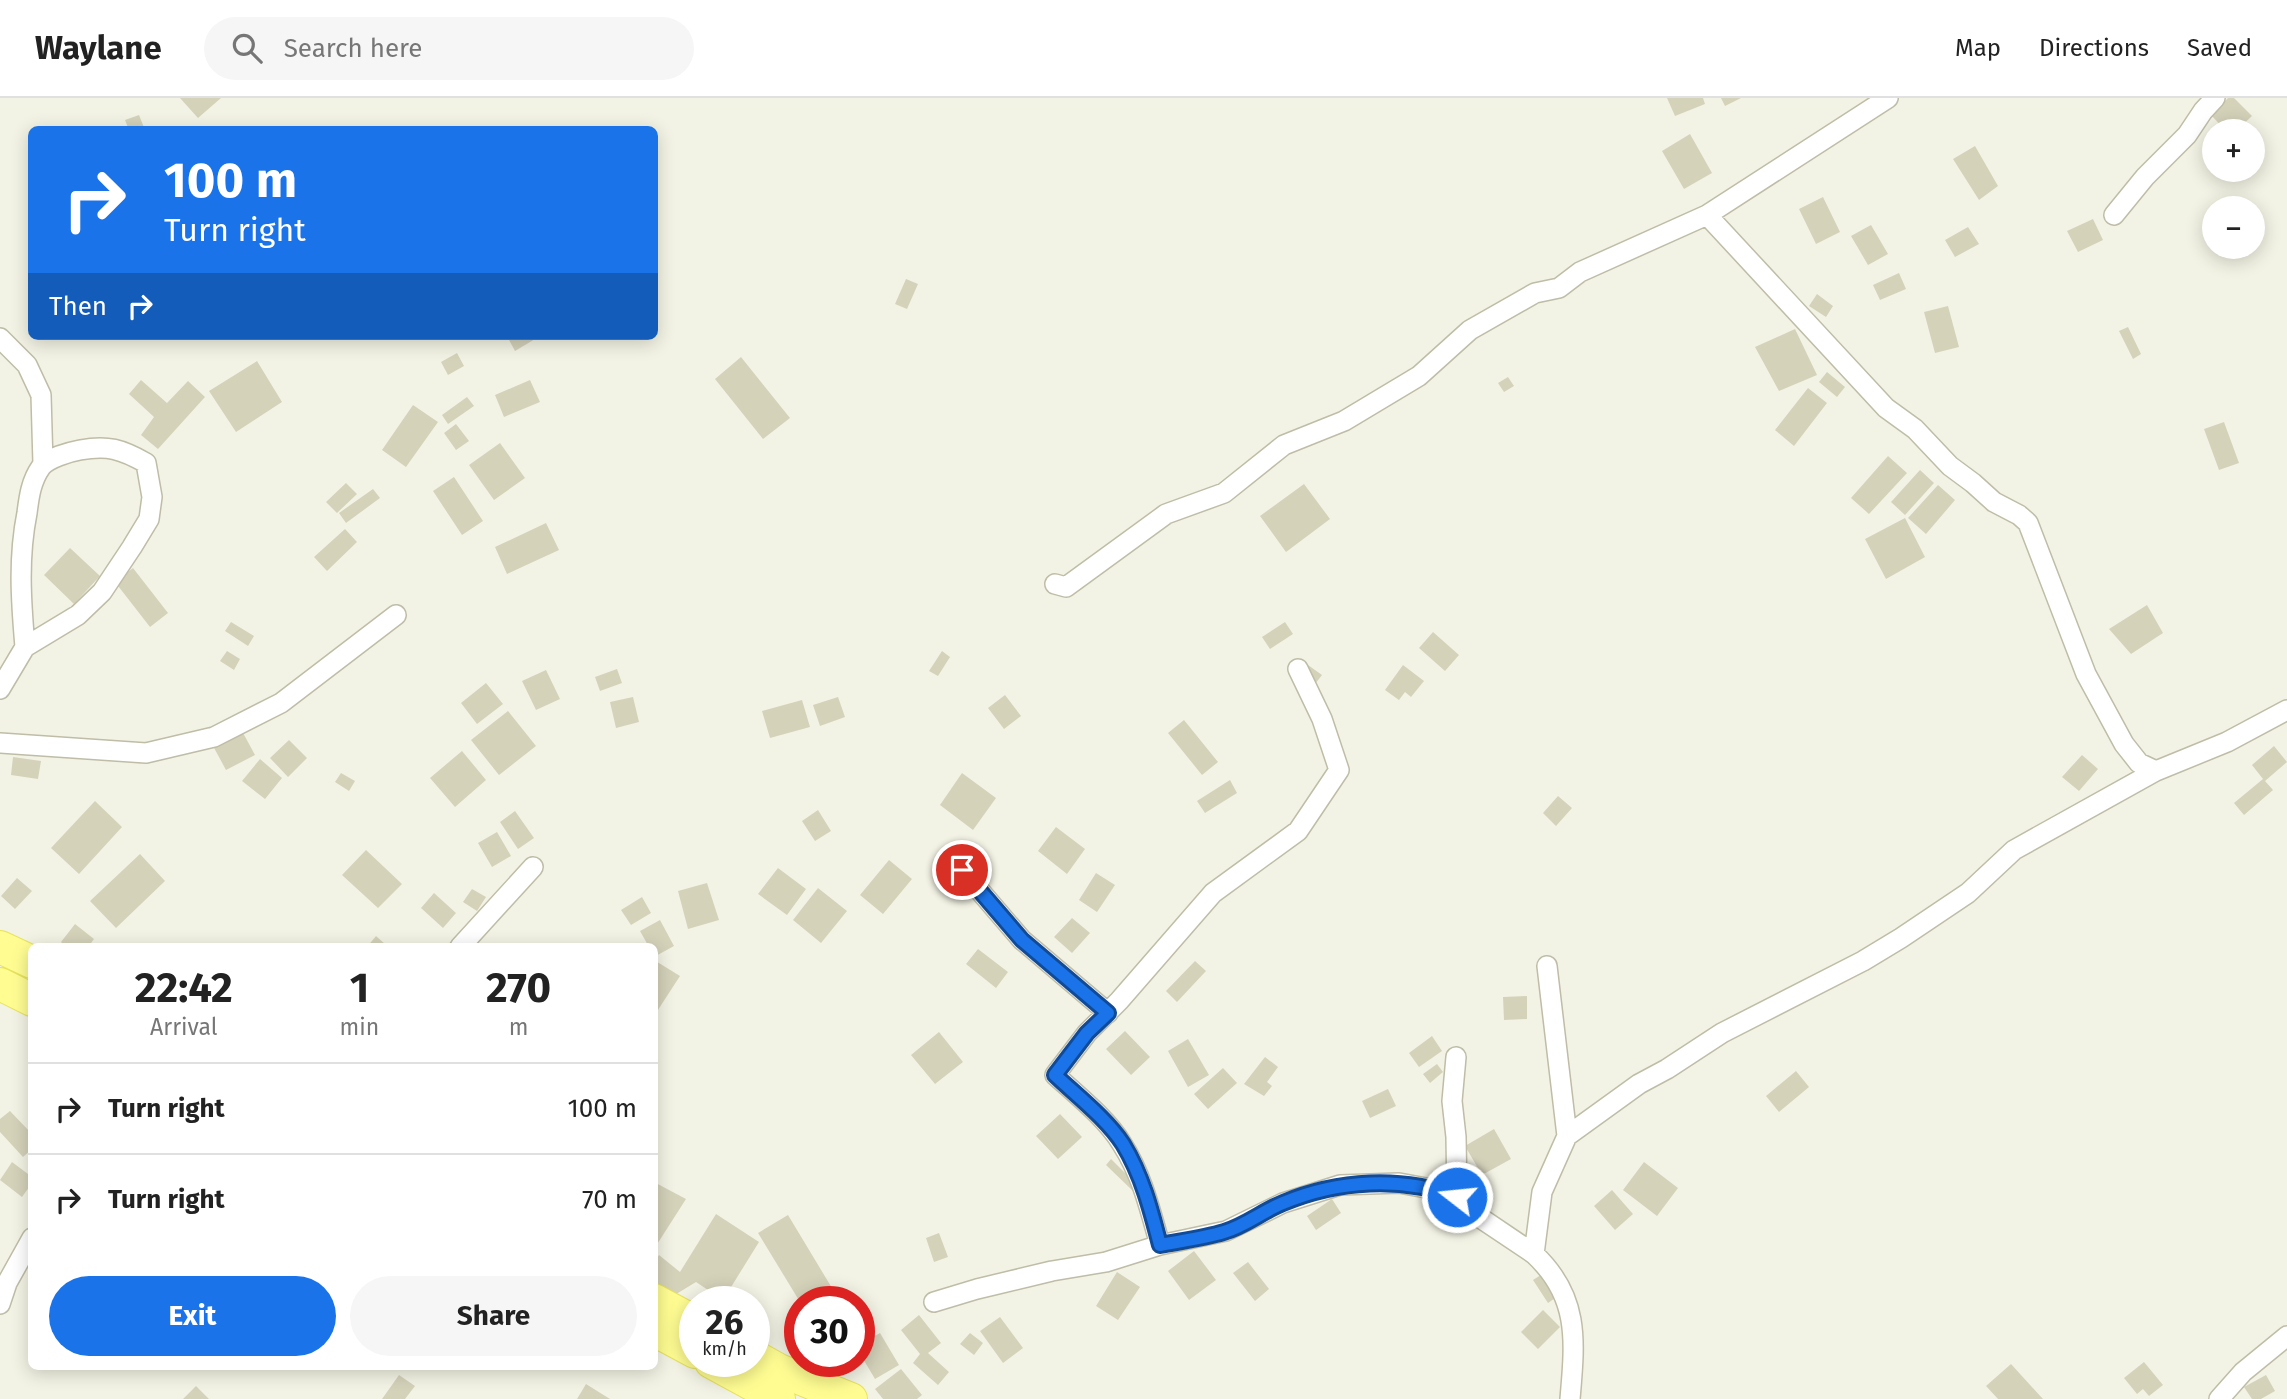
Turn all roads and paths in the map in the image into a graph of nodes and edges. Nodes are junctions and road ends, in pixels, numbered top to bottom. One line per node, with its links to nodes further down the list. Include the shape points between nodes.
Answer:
1 (1888, 98): 3 (street)
2 (2215, 98): 4 (street)
3 (1707, 215): 7 (street, via 1580,272 1559,288 1535,293 1470,330 1419,376 1344,421 1284,445 1224,493 1166,514 1066,587); 14 (street, via 1886,408 1994,502 2028,523 2086,674 2124,744 2139,763)
4 (2114, 215)
5 (0, 338): 6 (street, via 27,365 41,396)
6 (43, 464): 9 (street, via 31,486 20,547); 9 (street, via 99,446 123,450 146,463 152,497 149,519 102,592 78,615)
7 (1055, 584)
8 (396, 615): 13 (street, via 281,704 214,737 146,753)
9 (25, 647): 11 (street)
10 (1298, 669): 23 (street, via 1339,770 1298,831 1213,893)
11 (0, 689)
12 (2287, 710): 14 (street)
13 (0, 743)
14 (2157, 771): 25 (street, via 2014,850 1968,893 1901,938 1721,1033)
15 (533, 867): 17 (street)
16 (962, 870): 23 (street, via 1022,940)
17 (464, 943)
18 (0, 947): 19 (main road)
19 (28, 960)
20 (1547, 966): 25 (street)
21 (0, 984): 22 (main road)
22 (28, 998)
23 (1108, 1013): 28 (street, via 1055,1075 1122,1142 1138,1174)
24 (1456, 1057): 26 (street, via 1452,1101)
25 (1567, 1136): 29 (street, via 1542,1192)
26 (1457, 1197): 28 (street, via 1399,1183 1340,1185 1283,1203 1226,1231); 29 (street)
27 (28, 1245): 32 (street)
28 (1160, 1245): 31 (street)
29 (1534, 1254): 41 (street, via 1562,1287 1572,1316)
30 (658, 1302): 33 (main road)
31 (934, 1302)
32 (0, 1304)
33 (679, 1313)
34 (658, 1332): 36 (main road)
35 (2287, 1336): 42 (street)
36 (679, 1344)
37 (770, 1365): 40 (main road)
38 (735, 1377): 39 (main road)
39 (765, 1396)
40 (851, 1399)
41 (1570, 1399)
42 (2218, 1399)

